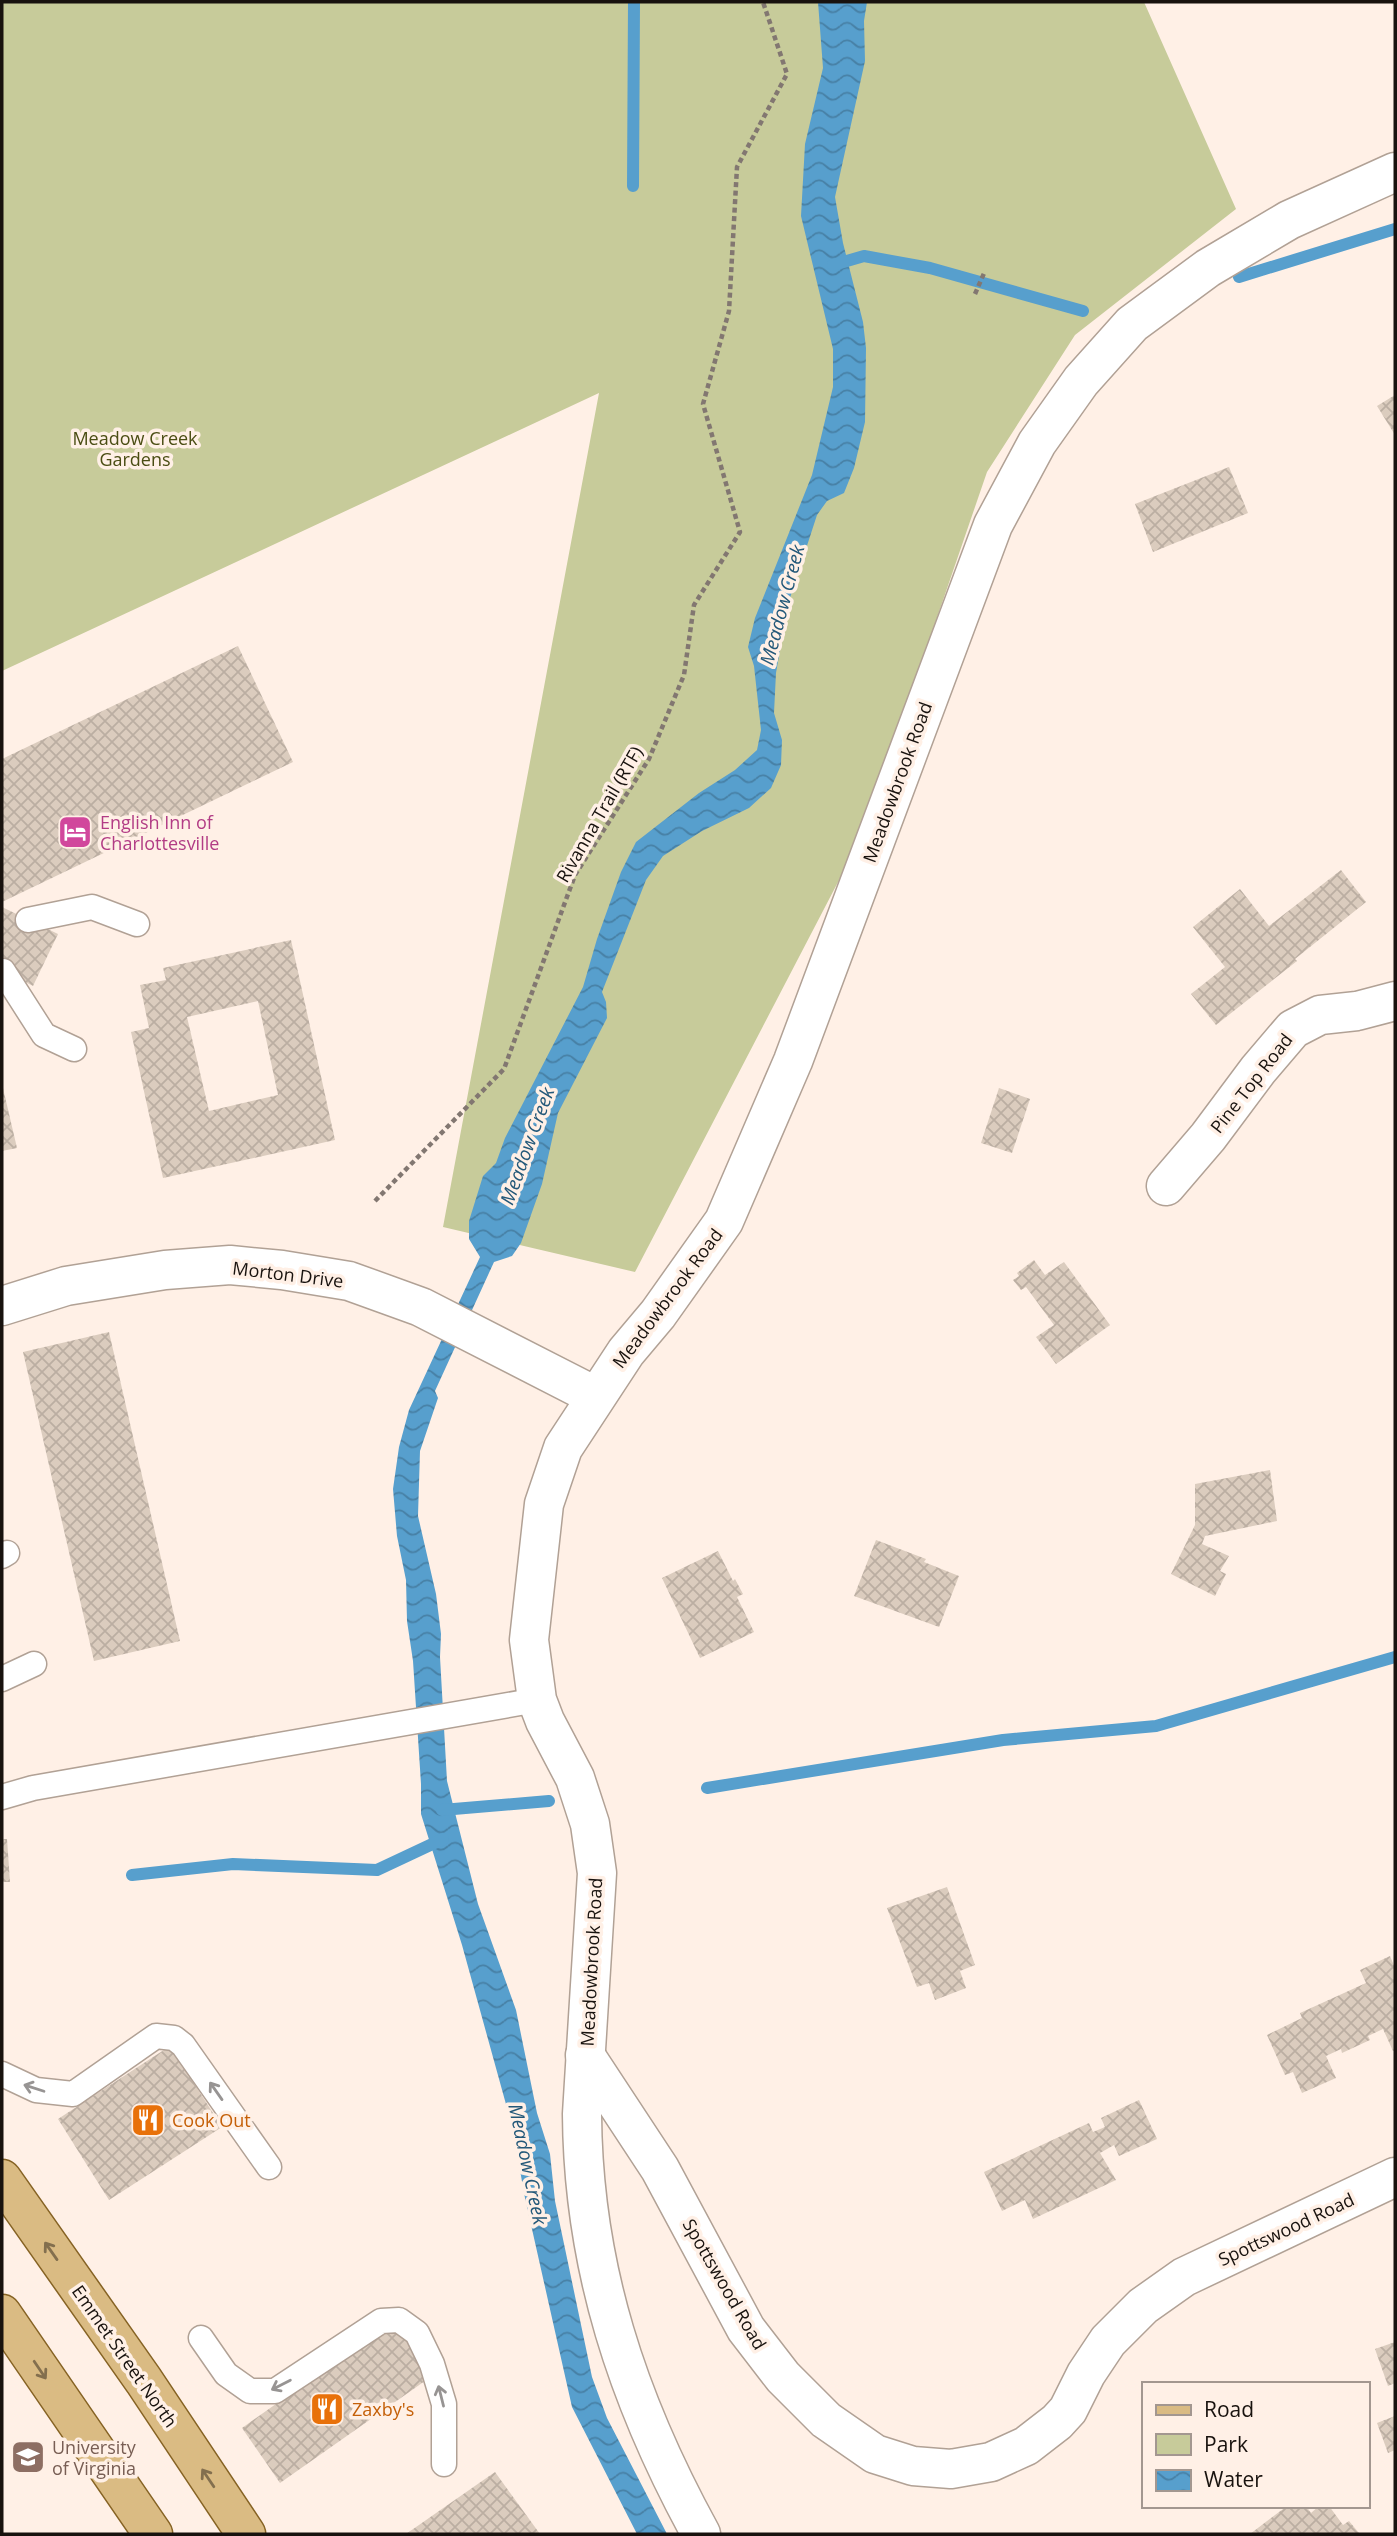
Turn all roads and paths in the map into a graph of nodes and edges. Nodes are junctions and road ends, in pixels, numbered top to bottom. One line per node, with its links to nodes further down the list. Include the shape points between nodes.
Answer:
1 (763, 2): 11 (path, Rivanna Trail (RTF), via 787,74 737,167 729,311 703,404 740,532 694,605 684,675 649,759 575,875 504,1069)
2 (1395, 173): 13 (street, Meadowbrook Road, via 1289,220 1208,268 1132,324 1081,381 1037,443 993,525 793,1061 724,1221)
3 (985, 271): 4 (path)
4 (975, 294)
5 (28, 919): 6 (lane, via 92,907)
6 (137, 924)
7 (3, 971): 9 (lane, via 44,1035)
8 (1395, 1001): 10 (street, Pine Top Road, via 1320,1015 1293,1029)
9 (74, 1049)
10 (1166, 1186)
11 (375, 1200)
12 (2, 1306): 13 (street, Morton Drive, via 66,1286 165,1270 230,1265 282,1270 349,1281 421,1307)
13 (595, 1396): 16 (street, Meadowbrook Road, via 563,1448 544,1504 529,1640)
14 (34, 1664): 15 (lane)
15 (2, 1679)
16 (537, 1700): 17 (lane); 18 (street, Meadowbrook Road, via 575,1778 590,1824 597,1872)
17 (2, 1797)
18 (586, 2055): 21 (street, Spottswood Road, via 660,2169 746,2329 783,2377 826,2420 875,2454 913,2466 951,2469 991,2462 1026,2446 1068,2410 1108,2341 1143,2306 1184,2277); 28 (street, Meadowbrook Road, via 582,2149 588,2218 605,2303 628,2375)
19 (2, 2074): 20 (lane, one-way to 19, via 174,2038 156,2036 73,2094 36,2090)
20 (269, 2167)
21 (1395, 2177)
22 (2, 2179): 27 (main road, Emmet Street North, one-way to 22)
23 (2, 2314): 26 (main road, one-way to 26)
24 (201, 2338): 25 (lane, one-way to 24, via 444,2404 432,2364 417,2333 399,2320 381,2321 275,2390 250,2391 226,2374)
25 (444, 2463)
26 (153, 2534)
27 (247, 2534)
28 (701, 2534)

